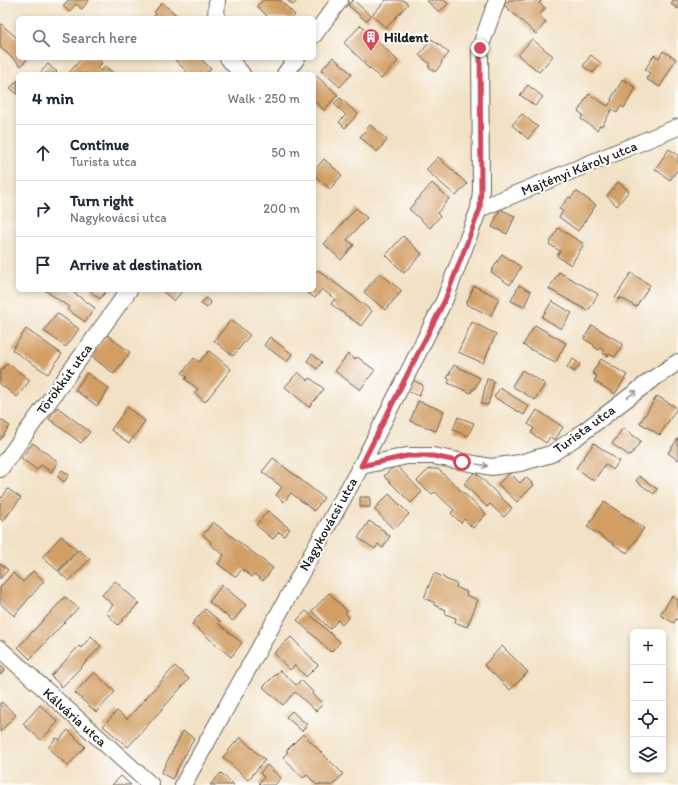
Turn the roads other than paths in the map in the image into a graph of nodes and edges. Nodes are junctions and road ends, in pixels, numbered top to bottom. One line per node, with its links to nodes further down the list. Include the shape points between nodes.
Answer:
1 (217, 0): 4 (street)
2 (340, 0): 5 (street)
3 (497, 0): 11 (street, Nagykovácsi utca, via 480,48)
4 (216, 16)
5 (316, 32)
6 (230, 60): 8 (street)
7 (296, 60): 9 (street)
8 (240, 72)
9 (286, 72)
10 (678, 127): 11 (street, Majtényi Károly utca)
11 (480, 209): 14 (street, Nagykovácsi utca, via 445,300)
12 (128, 292): 15 (street, Törökkút utca)
13 (678, 362): 14 (street, Turista utca, one-way to 13, via 407,456 433,456 491,467 551,454)
14 (361, 466): 18 (street, Nagykovácsi utca)
15 (0, 469)
16 (0, 649): 17 (street, Kálvária utca)
17 (151, 785)
18 (183, 785)

